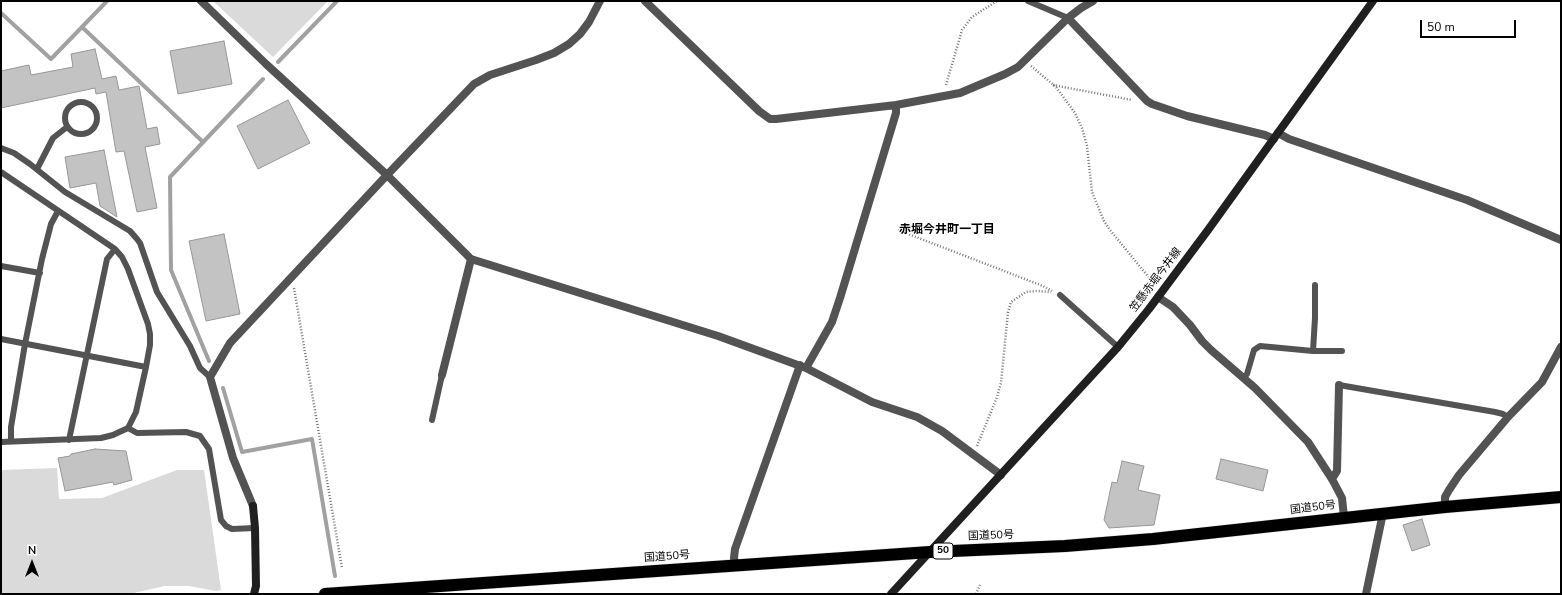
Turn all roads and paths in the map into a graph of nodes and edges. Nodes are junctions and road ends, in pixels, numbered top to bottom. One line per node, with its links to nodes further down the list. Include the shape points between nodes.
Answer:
1 (201, 1): 19 (street)
2 (600, 1): 19 (street, via 589,22 569,44 554,53 490,75 474,84)
3 (645, 1): 13 (street, via 759,112 770,119)
4 (997, 1): 11 (path, via 972,17 962,30)
5 (1028, 1): 8 (lane)
6 (1093, 1): 8 (street)
7 (1373, 1): 15 (main road, 笠懸赤堀今井線)
8 (1068, 18): 9 (street); 12 (street)
9 (1025, 61): 10 (path); 11 (street, via 1005,74 960,93)
10 (1053, 84): 12 (path); 29 (path, via 1075,113 1082,128 1087,146 1092,192 1104,221)
11 (944, 96): 13 (street)
12 (1147, 101): 15 (street, via 1163,109)
13 (896, 106): 39 (street, via 832,322)
14 (67, 127): 14 (lane, via 66,111 74,103 84,102 94,107 98,117 95,128 91,131 76,134); 17 (lane, via 53,138)
15 (1276, 136): 22 (street, via 1467,200); 29 (main road, 笠懸赤堀今井線)
16 (1, 148): 17 (lane, via 14,153)
17 (37, 169): 41 (lane, via 65,192 137,238 157,292 190,346 200,368)
18 (1, 172): 20 (lane)
19 (387, 175): 24 (street); 27 (street)
20 (58, 211): 23 (lane); 26 (lane, via 51,224)
21 (898, 230): 30 (path, via 1043,286)
22 (1561, 240)
23 (115, 249): 37 (lane, via 107,259); 38 (lane, via 128,269 148,324 150,345)
24 (471, 259): 39 (street, via 718,336); 40 (street)
25 (1, 266): 26 (lane)
26 (40, 272): 32 (lane)
27 (290, 281): 41 (street, via 230,343); 61 (path, via 294,288)
28 (1315, 285): 36 (lane)
29 (1160, 294): 33 (main road, 笠懸赤堀今井線); 42 (street, via 1190,324 1202,341)
30 (1060, 295): 33 (lane); 50 (path, via 1044,291 1026,292 1011,302 1002,383)
31 (1, 339): 32 (lane)
32 (25, 344): 37 (lane); 48 (lane)
33 (1118, 347): 51 (main road, 笠懸赤堀今井線)
34 (1561, 347): 44 (street, via 1542,382)
35 (1342, 351): 36 (lane)
36 (1313, 352): 42 (lane, via 1257,347)
37 (87, 355): 38 (lane); 47 (lane)
38 (146, 367): 46 (lane, via 136,412)
39 (803, 367): 50 (street, via 872,402 917,417); 60 (street, via 735,549)
40 (442, 375): 45 (lane)
41 (210, 377): 54 (street, via 233,458)
42 (1244, 378): 52 (street, via 1308,442)
43 (1340, 385): 44 (lane, via 1495,412); 52 (street, via 1337,471)
44 (1508, 417): 55 (street, via 1449,490 1445,497)
45 (432, 420)
46 (128, 428): 47 (lane, via 101,438); 58 (lane, via 137,433 186,432 200,436 209,449 221,520 232,529)
47 (69, 440): 48 (lane)
48 (11, 441): 49 (lane)
49 (1, 442)
50 (972, 453): 51 (street)
51 (1001, 475): 59 (main road, 笠懸赤堀今井線)
52 (1332, 478): 57 (street, via 1342,498)
53 (1561, 497): 55 (highway, 国道50号 / 50)
54 (253, 506): 58 (main road)
55 (1445, 507): 56 (highway, 国道50号 / 50)
56 (1383, 513): 57 (highway, 国道50号 / 50); 67 (street)
57 (1344, 517): 59 (highway, 国道50号 / 50, via 1153,539)
58 (255, 528): 63 (main road)
59 (930, 552): 60 (highway, 国道50号 / 50); 65 (main road, 笠懸赤堀今井線)
60 (735, 566): 64 (highway, 国道50号 / 50)
61 (342, 568)
62 (981, 583): 66 (path)
63 (254, 594)
64 (325, 594)
65 (891, 594)
66 (976, 594)
67 (1366, 594)

